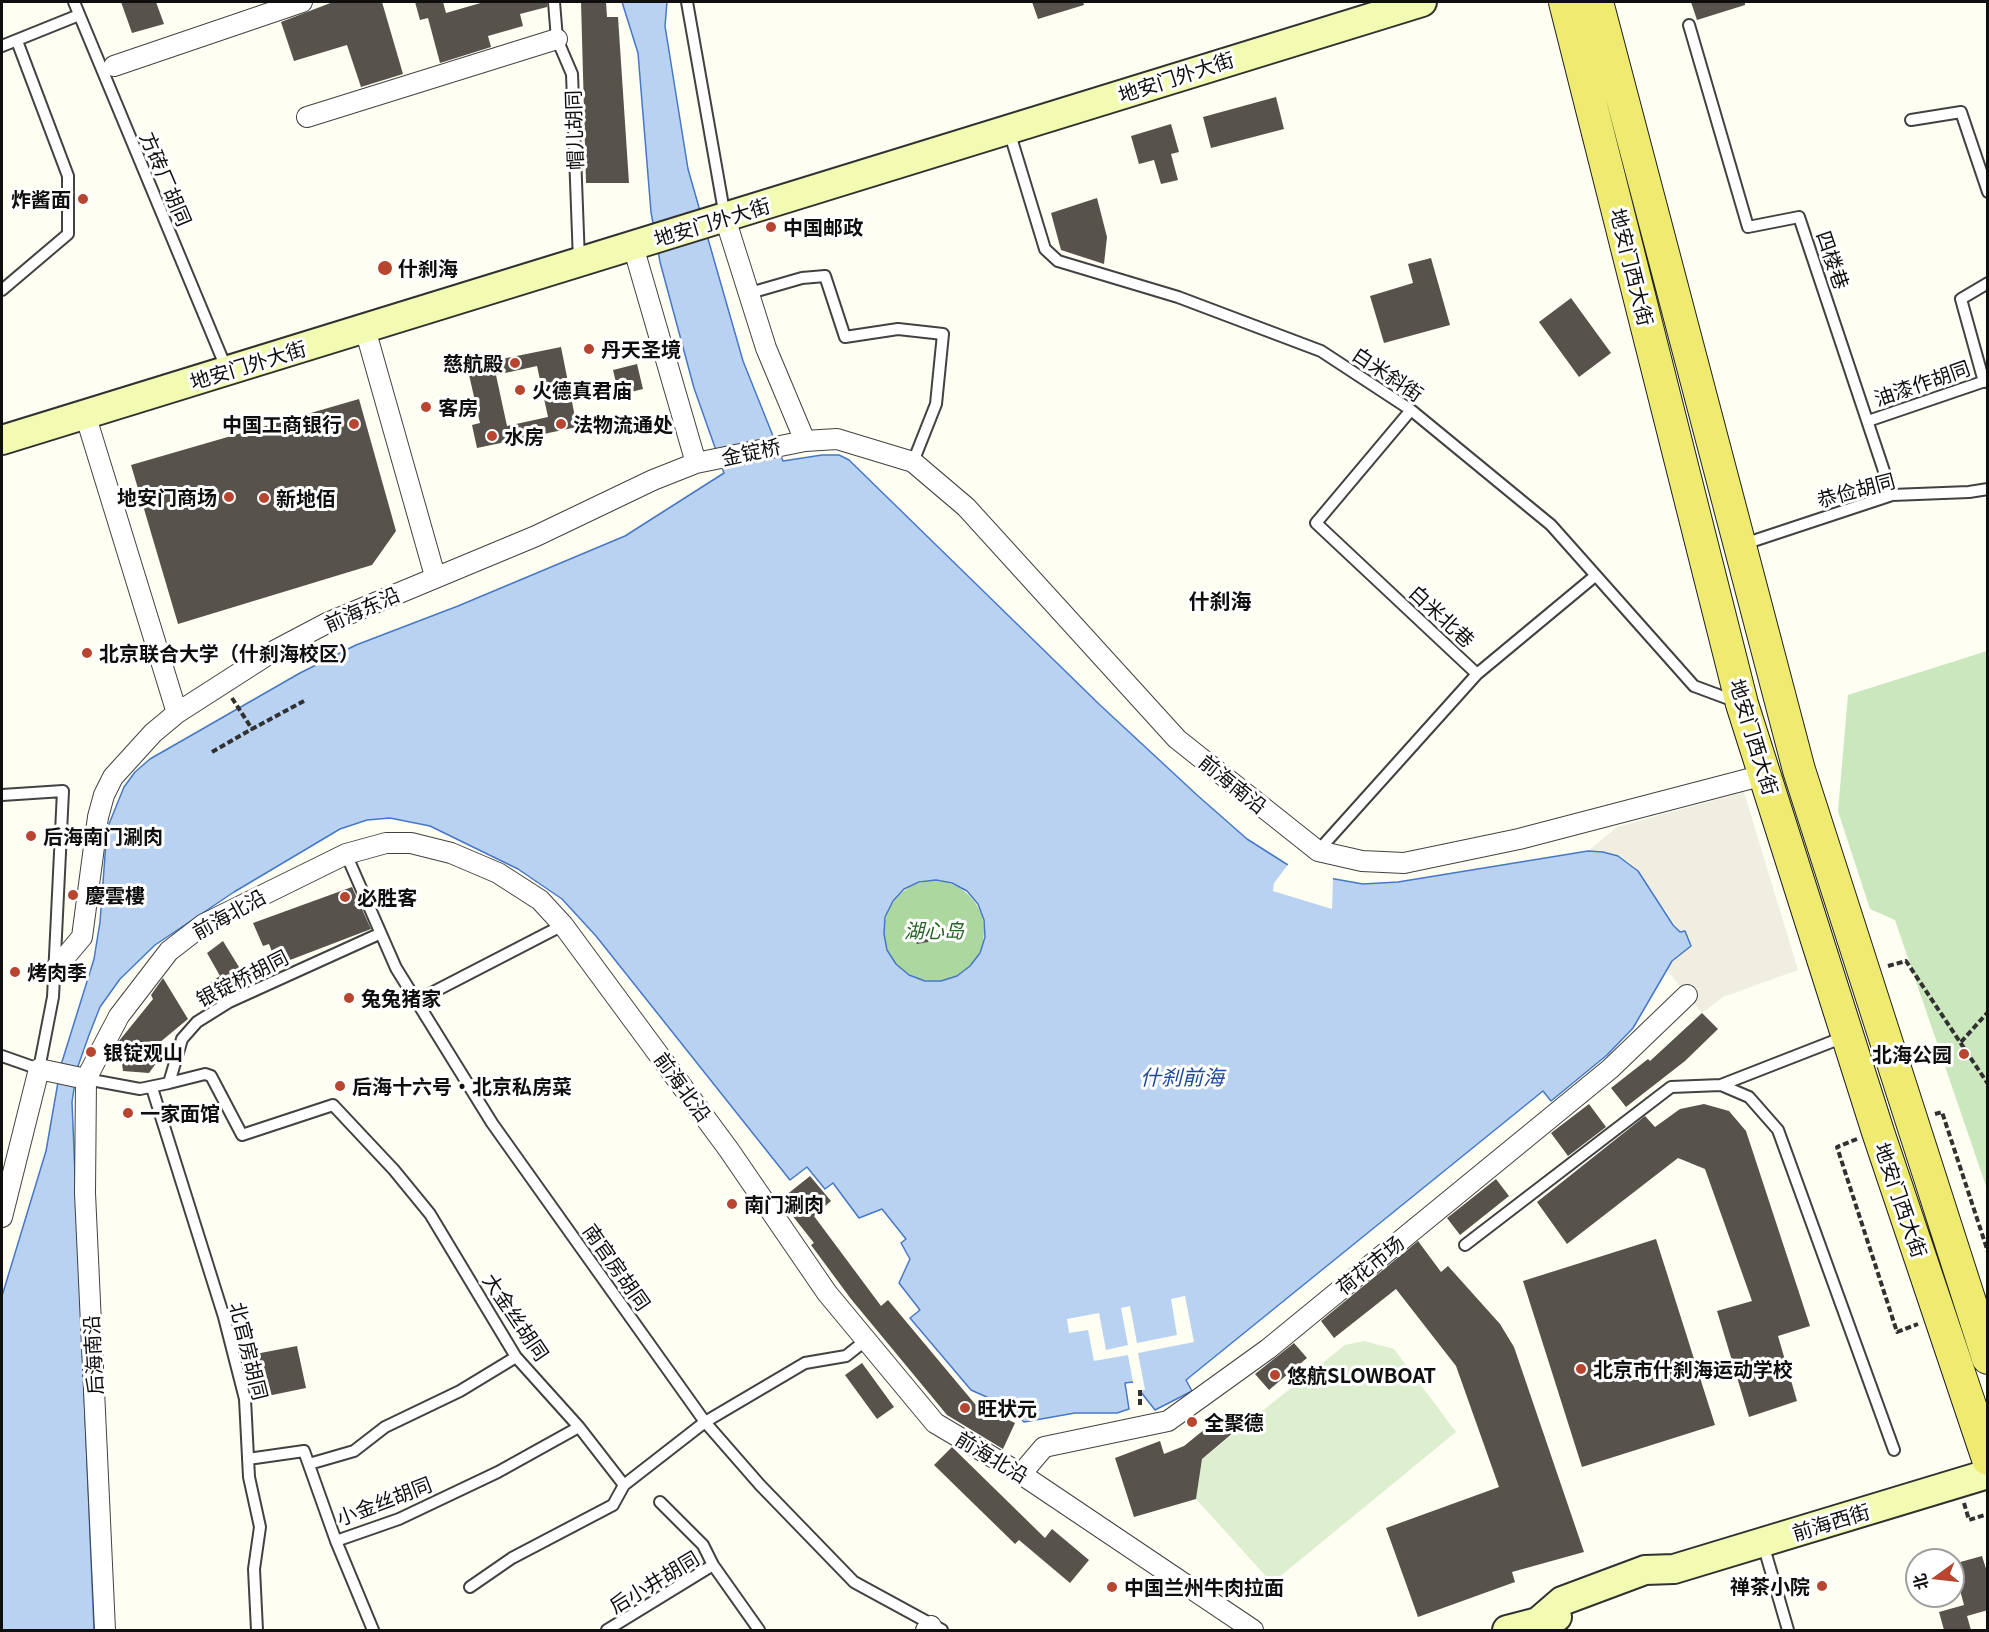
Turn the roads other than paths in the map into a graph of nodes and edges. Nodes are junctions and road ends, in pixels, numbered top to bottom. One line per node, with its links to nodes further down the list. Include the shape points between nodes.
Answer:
1 (74, 2): 8 (lane, 方砖厂胡同)
2 (302, 2): 13 (street)
3 (554, 2): 10 (lane, 帽儿胡同)
4 (687, 2): 19 (lane)
5 (1422, 2): 16 (main road, 地安门外大街)
6 (1565, 2): 41 (main road, 地安门西大街)
7 (1597, 2): 37 (main road, 地安门西大街)
8 (79, 15): 11 (lane); 26 (lane, 方砖厂胡同)
9 (1689, 25): 30 (lane, 四楼巷, via 1748,227 1799,217)
10 (557, 39): 14 (street); 21 (lane, 帽儿胡同, via 572,74)
11 (17, 41): 12 (lane); 23 (lane, via 68,176 68,234)
12 (2, 46)
13 (114, 66)
14 (307, 117)
15 (1911, 120): 17 (lane, via 1961,112)
16 (1009, 131): 19 (main road, 地安门外大街); 28 (lane, 白米斜街, via 1046,249 1058,261 1178,297 1321,351)
17 (1985, 174): 18 (lane)
18 (1988, 192)
19 (725, 218): 20 (main road, 地安门外大街); 24 (street)
20 (633, 246): 21 (main road, 地安门外大街); 34 (street)
21 (579, 261): 25 (main road, 地安门外大街)
22 (1988, 283): 27 (lane, via 1961,299)
23 (2, 290)
24 (750, 293): 32 (street, via 766,348); 33 (lane, via 802,278 825,276 845,337 898,329 943,334 936,404)
25 (365, 329): 26 (main road, 地安门外大街); 38 (street)
26 (228, 370): 29 (main road, 地安门外大街)
27 (1986, 381): 30 (lane, 油漆作胡同)
28 (1411, 410): 39 (lane, 白米斜街, via 1551,525); 40 (lane, 白米北巷, via 1316,523)
29 (85, 414): 31 (main road, 地安门外大街); 42 (street)
30 (1868, 421): 36 (lane, 四楼巷)
31 (2, 440)
32 (805, 441): 33 (street, 前海南沿, via 837,439); 34 (street, 金锭桥)
33 (913, 462): 45 (street, 前海南沿, via 966,507 1177,739)
34 (696, 463): 38 (street, 前海东沿, via 536,536)
35 (1988, 489): 36 (lane, 恭俭胡同)
36 (1892, 495): 37 (lane, 恭俭胡同)
37 (1738, 546): 63 (main road, 地安门西大街, via 1799,770)
38 (435, 576): 42 (street, 前海东沿, via 318,628 252,664)
39 (1594, 576): 40 (lane); 41 (lane, 白米斜街, via 1694,686)
40 (1477, 674): 45 (lane, 白米北巷)
41 (1742, 704): 43 (main road, 地安门西大街)
42 (177, 713): 49 (street, 前海东沿, via 113,777 104,795 81,937)
43 (1764, 775): 45 (street, 前海南沿, via 1520,839 1404,863 1362,861); 52 (main road, 地安门西大街)
44 (2, 795): 49 (lane, via 63,791)
45 (1318, 851)
46 (346, 854): 47 (street, 前海北沿, via 386,843 411,843 451,853 516,883 540,900); 48 (lane, 南官房胡同); 55 (street, 前海北沿, via 204,924 169,951 119,1016)
47 (563, 925): 51 (lane); 61 (street, 前海北沿)
48 (379, 934): 51 (lane, 南官房胡同); 56 (lane, 银锭桥胡同, via 229,1002 197,1022 182,1039)
49 (55, 969): 54 (lane)
50 (1687, 995): 70 (street, 荷花市场, via 1610,1069 1268,1349 1168,1421 1044,1447)
51 (416, 1001): 64 (lane, 南官房胡同, via 492,1123)
52 (1847, 1035): 57 (lane); 68 (main road, 地安门西大街)
53 (2, 1056): 54 (lane)
54 (42, 1069): 55 (street); 59 (street)
55 (84, 1078): 58 (lane); 80 (street, 后海南沿, via 85,1193)
56 (169, 1083): 58 (lane); 62 (lane, 大金丝胡同, via 211,1076 242,1135 333,1105 430,1214)
57 (1721, 1085): 60 (lane, via 1671,1087); 66 (lane, via 1749,1097 1778,1130)
58 (152, 1088): 67 (lane, 北官房胡同, via 243,1389)
59 (2, 1217)
60 (1465, 1245)
61 (865, 1341): 64 (lane, via 846,1356 805,1363); 70 (street, 前海北沿, via 934,1423)
62 (516, 1357): 65 (lane, 大金丝胡同); 69 (lane, via 460,1391 385,1427 354,1451)
63 (1988, 1358)
64 (705, 1422): 72 (lane); 79 (lane, 南官房胡同, via 854,1582)
65 (579, 1427): 72 (lane, 大金丝胡同); 74 (lane, 小金丝胡同, via 498,1472 399,1519)
66 (1894, 1450)
67 (248, 1459): 69 (lane, via 304,1450); 81 (lane, 北官房胡同, via 260,1527 254,1569)
68 (1988, 1460)
69 (309, 1464): 74 (lane, 小金丝胡同)
70 (1021, 1474): 78 (street, 前海北沿)
71 (1988, 1474): 75 (main road, 前海西街)
72 (624, 1485): 77 (lane, via 614,1505 512,1558)
73 (660, 1502): 76 (lane, via 704,1545)
74 (336, 1541): 82 (lane)
75 (1762, 1543): 85 (main road, 前海西街, via 1674,1569 1645,1570 1562,1601 1540,1620); 86 (lane)
76 (712, 1565): 83 (lane, 后小井胡同); 84 (lane, 后小井胡同)
77 (470, 1587)
78 (1247, 1628)
79 (933, 1629)
80 (105, 1630)
81 (257, 1630)
82 (373, 1630)
83 (607, 1630)
84 (759, 1630)
85 (1507, 1630)
86 (1788, 1630)

